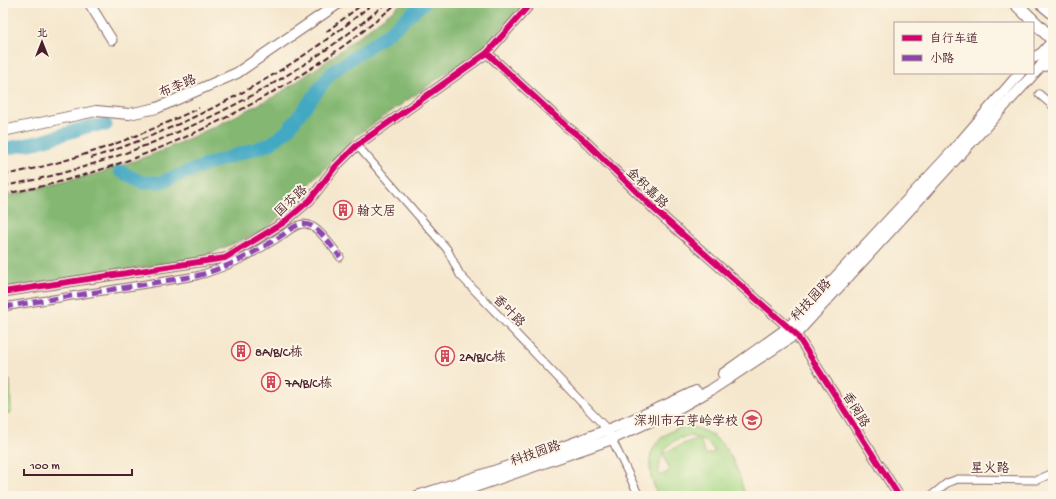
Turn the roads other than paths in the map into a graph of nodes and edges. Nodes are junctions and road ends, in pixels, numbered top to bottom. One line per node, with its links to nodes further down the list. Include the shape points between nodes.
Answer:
1 (89, 3): 8 (street)
2 (339, 3): 20 (main road, 布李路, via 237,73 157,108 129,114 96,111)
3 (531, 3): 11 (street, 国芬路)
4 (1041, 3): 6 (main road)
5 (1021, 5): 7 (main road); 9 (main road)
6 (1053, 14)
7 (1026, 22)
8 (112, 40)
9 (1053, 40): 12 (main road, via 1042,53)
10 (1053, 49): 14 (main road, 科技园路)
11 (487, 53): 21 (street, 国芬路); 25 (street, 金积嘉路, via 584,140 655,210)
12 (1034, 57)
13 (1053, 65): 14 (main road)
14 (1041, 66): 15 (main road, 科技园路)
15 (1034, 73)
16 (1019, 74): 25 (main road, 科技园路)
17 (1033, 74): 25 (main road, 科技园路)
18 (1039, 94): 19 (street)
19 (1053, 106)
20 (3, 131)
21 (357, 145): 23 (street, 国芬路, via 336,166 310,200 283,223 225,258); 26 (street, 香叶路, via 447,249 460,275)
22 (340, 257): 24 (street, via 313,226 304,223 223,268 166,281)
23 (3, 292)
24 (3, 307)
25 (792, 331): 26 (main road, 科技园路, via 700,390); 27 (main road, 科技园路, via 711,390 677,409); 32 (street, 香阅路)
26 (607, 429): 27 (street, 香叶路); 29 (main road, 科技园路, via 499,470)
27 (612, 438): 30 (main road, 科技园路); 31 (street, 香叶路)
28 (1053, 473): 33 (street, 星火路, via 1037,480 958,479 947,483)
29 (417, 496)
30 (449, 496)
31 (639, 496)
32 (899, 496)
33 (931, 496)

